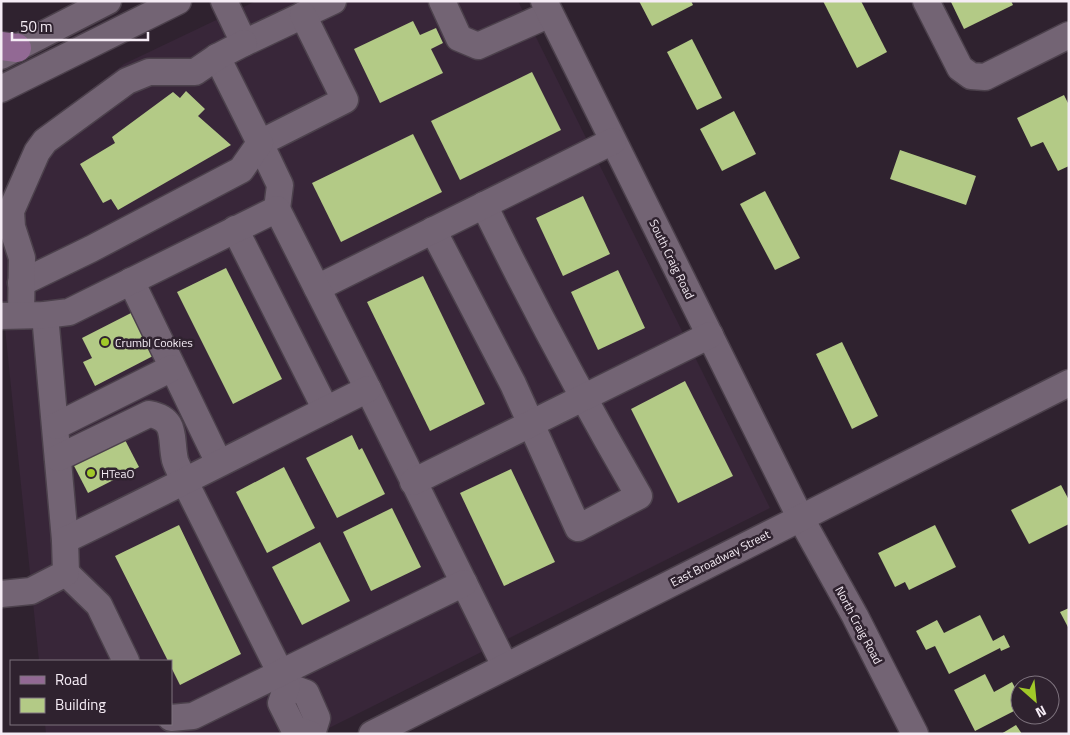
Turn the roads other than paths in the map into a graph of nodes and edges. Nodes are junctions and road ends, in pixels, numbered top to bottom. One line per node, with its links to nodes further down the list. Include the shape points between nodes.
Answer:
1 (108, 1): 11 (street)
2 (178, 1): 13 (street)
3 (224, 1): 10 (street)
4 (332, 1): 8 (street)
5 (442, 1): 7 (street, via 459,38 478,46)
6 (926, 1): 9 (street, via 960,68 971,76 985,77)
7 (547, 8): 14 (street, South Craig Road)
8 (302, 15): 10 (street); 15 (street, via 345,100)
9 (1069, 35)
10 (244, 43): 12 (street)
11 (6, 50)
12 (217, 57): 15 (street); 21 (street, via 195,72 149,72 128,81 45,141 11,211 12,228 22,258)
13 (1, 90)
14 (613, 141): 16 (street); 24 (street, South Craig Road)
15 (260, 142): 17 (street, via 280,185); 21 (street, via 241,170)
16 (484, 205): 19 (street); 28 (street)
17 (277, 209): 18 (street); 22 (street)
18 (236, 229): 20 (street); 29 (street)
19 (433, 230): 22 (street); 30 (street, via 513,384)
20 (131, 281): 23 (street, via 69,312); 25 (street)
21 (21, 283): 23 (street)
22 (317, 288): 27 (street)
23 (23, 315): 31 (street)
24 (710, 335): 28 (street); 36 (street, South Craig Road)
25 (172, 368): 31 (street); 33 (street)
26 (1069, 383): 36 (street, East Broadway Street)
27 (368, 389): 29 (street); 35 (street)
28 (583, 398): 30 (street); 30 (street, via 639,496 578,528)
29 (326, 410): 33 (street)
30 (530, 424): 35 (street)
31 (56, 426): 32 (street)
32 (58, 458): 34 (street, via 149,414 155,415 168,422 175,460); 37 (street)
33 (219, 463): 34 (street)
34 (185, 482): 37 (street); 43 (street)
35 (413, 482): 39 (street)
36 (800, 517): 42 (street, East Broadway Street); 47 (street, North Craig Road)
37 (65, 540): 38 (street)
38 (66, 573): 40 (street, via 31,591); 41 (street, via 99,605)
39 (464, 583): 42 (street); 43 (street)
40 (1, 594)
41 (126, 660)
42 (505, 666): 46 (street, East Broadway Street)
43 (284, 680): 44 (street, via 193,716); 45 (street, via 281,703 294,729)
44 (172, 718)
45 (311, 734)
46 (372, 734)
47 (916, 734)

